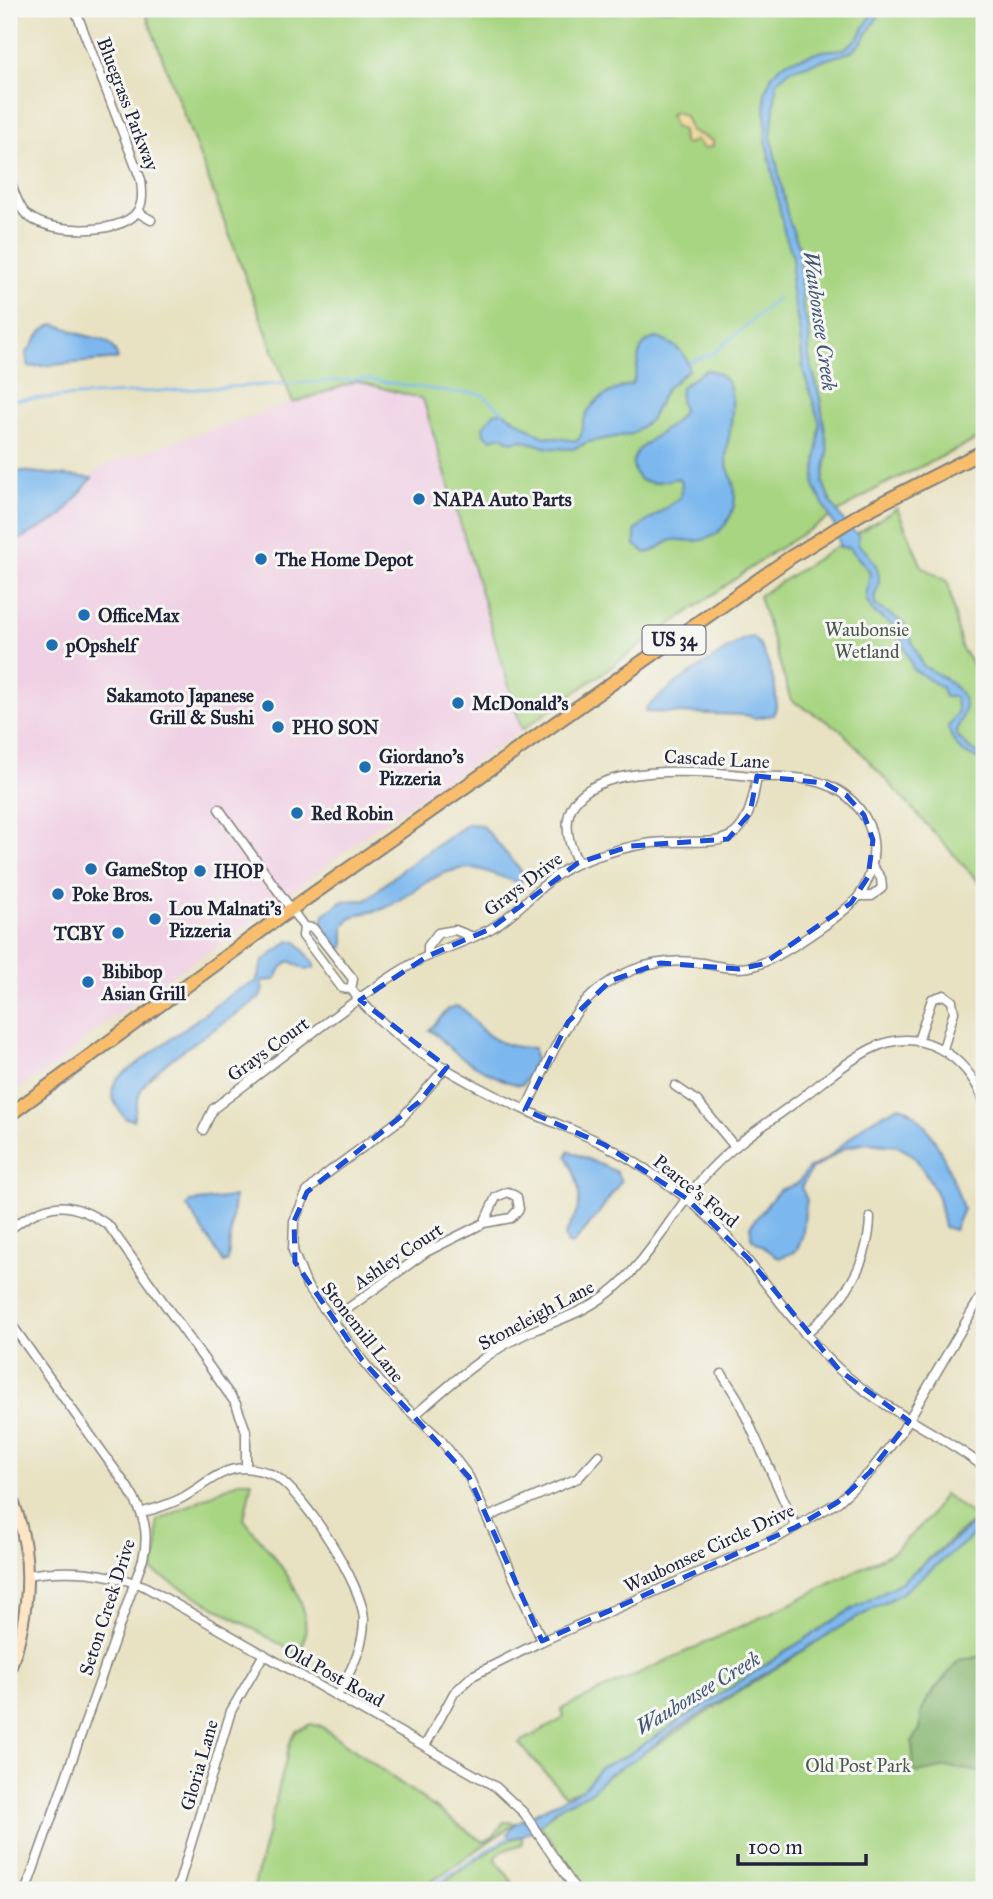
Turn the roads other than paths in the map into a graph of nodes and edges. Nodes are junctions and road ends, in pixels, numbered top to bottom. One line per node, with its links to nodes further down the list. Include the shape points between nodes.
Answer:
1 (75, 9): 3 (street, Bluegrass Parkway, via 141,180 143,196)
2 (9, 178): 3 (street, via 25,213 52,228 109,228)
3 (137, 212): 4 (street)
4 (151, 220)
5 (984, 451): 11 (main road, US 34, via 821,538)
6 (757, 776): 8 (street, Grays Drive, via 750,813 727,839 709,844 631,846); 8 (street, Cascade Lane, via 673,770 596,785 581,796 570,814 567,836); 9 (street, Cascade Lane, via 824,783 846,795 870,827)
7 (219, 809): 11 (street, Pearce's Ford)
8 (578, 863): 13 (street, Grays Drive, via 559,873 510,916)
9 (872, 866): 10 (street, Cascade Lane); 10 (street, Cascade Lane, via 883,883 881,892)
10 (859, 896): 22 (street, Cascade Lane, via 763,964 739,969 660,963 610,981 568,1022)
11 (291, 909): 12 (street, Pearce's Ford); 23 (main road, US 34)
12 (304, 927): 15 (street, Pearce's Ford, via 303,936 342,988); 15 (street, Pearce's Ford, via 313,928 353,979)
13 (473, 937): 14 (street, Grays Drive); 14 (street, Grays Drive, via 455,930 438,933 428,946)
14 (428, 956): 16 (street, Grays Drive)
15 (351, 989): 16 (street, Pearce's Ford)
16 (360, 1000): 19 (street, Pearce's Ford, via 413,1046); 24 (street, Grays Court, via 213,1109)
17 (918, 1041): 18 (street); 18 (street, via 932,999 944,995 952,1001 954,1012); 25 (street, via 872,1048)
18 (943, 1049): 21 (street, via 972,1077)
19 (446, 1067): 22 (street, Pearce's Ford); 31 (street, Stonemill Lane, via 401,1119 315,1183 301,1203 293,1232 295,1262)
20 (675, 1086): 25 (street, via 697,1101)
21 (984, 1101)
22 (525, 1111): 26 (street, Pearce's Ford, via 604,1145)
23 (9, 1115)
24 (203, 1130)
25 (735, 1147): 26 (street)
26 (686, 1198): 33 (street, Pearce's Ford, via 749,1259); 35 (street, Stoneleigh Lane, via 611,1292 567,1320 500,1349)
27 (870, 1217): 33 (street, via 870,1241 861,1265 835,1306)
28 (484, 1223): 28 (street, Ashley Court, via 512,1218 519,1209 517,1197 508,1192 496,1197); 31 (street, Ashley Court, via 426,1252)
29 (9, 1230): 39 (street, via 26,1217 61,1206 85,1210 109,1226 236,1404 246,1431)
30 (984, 1292): 36 (street, Waubonsee Circle Drive)
31 (332, 1320): 35 (street, Stonemill Lane, via 386,1389)
32 (9, 1321): 41 (street)
33 (805, 1334): 36 (street, Pearce's Ford, via 841,1371)
34 (722, 1374): 43 (street, via 738,1399)
35 (415, 1415): 42 (street, Stonemill Lane, via 455,1457)
36 (909, 1421): 38 (street, Pearce's Ford); 43 (street, Waubonsee Circle Drive, via 838,1502)
37 (599, 1455): 42 (street, via 578,1478)
38 (984, 1467)
39 (246, 1468): 41 (street, via 225,1471); 49 (street, via 284,1482 355,1583 363,1630 356,1661)
40 (9, 1491): 44 (street, via 24,1537)
41 (143, 1513): 45 (street, Seton Creek Drive, via 146,1545)
42 (488, 1517): 46 (street, Stonemill Lane)
43 (796, 1527): 46 (street, Waubonsee Circle Drive)
44 (27, 1575): 45 (street, Old Post Road, via 72,1571); 48 (street, via 24,1621)
45 (134, 1582): 47 (street, Old Post Road); 51 (street, Seton Creek Drive)
46 (542, 1641): 50 (street, Waubonsee Circle Drive, via 463,1683)
47 (264, 1654): 49 (street, Old Post Road); 52 (street, Gloria Lane, via 231,1712)
48 (9, 1672)
49 (338, 1694): 50 (street, Old Post Road)
50 (426, 1744): 53 (street, Old Post Road, via 496,1787 524,1813)
51 (26, 1890)
52 (177, 1890)
53 (576, 1890)

